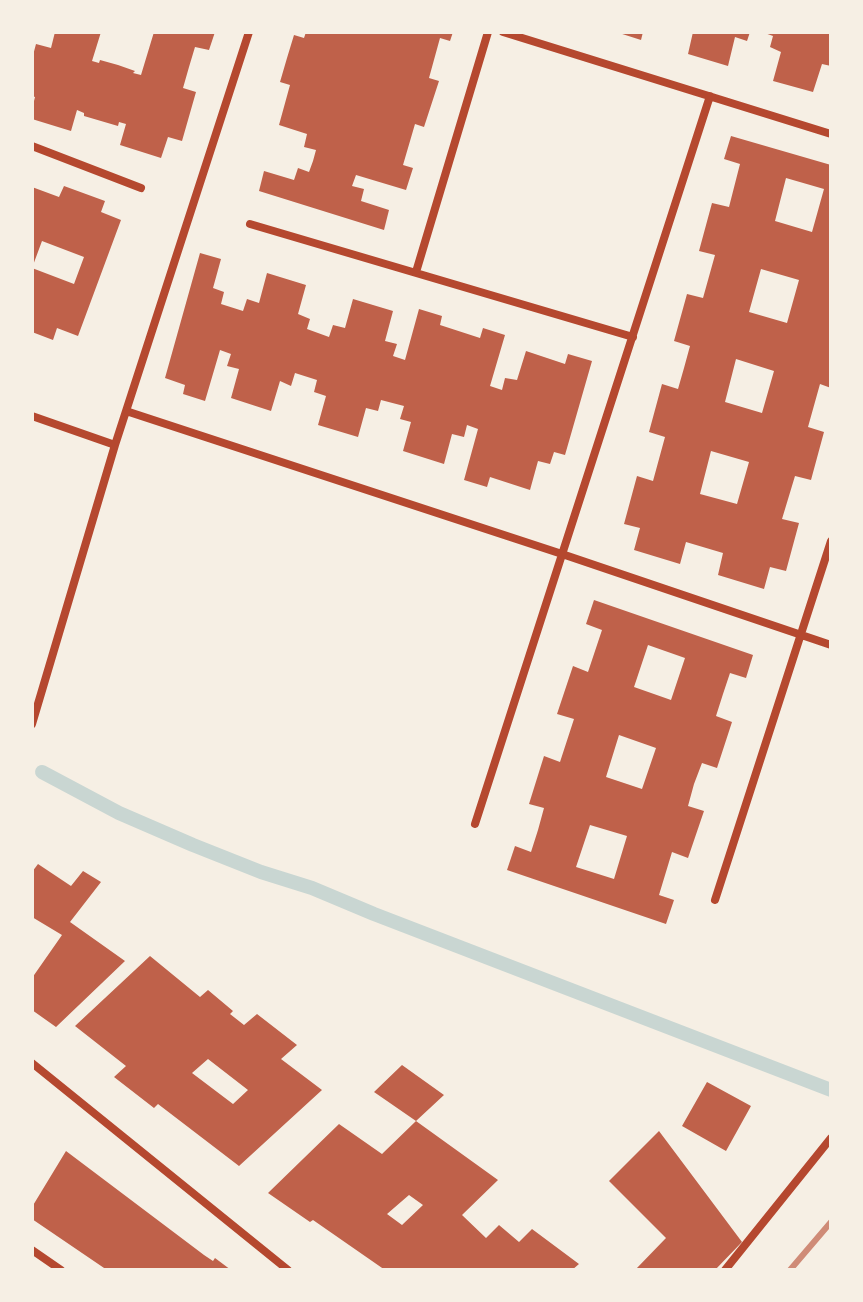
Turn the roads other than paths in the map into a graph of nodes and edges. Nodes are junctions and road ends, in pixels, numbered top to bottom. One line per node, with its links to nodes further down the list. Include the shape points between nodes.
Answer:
1 (249, 32): 11 (street)
2 (488, 32): 9 (street)
3 (503, 32): 4 (street)
4 (710, 96): 5 (street); 10 (street)
5 (831, 134)
6 (32, 146): 7 (street)
7 (141, 188)
8 (250, 224): 9 (street)
9 (416, 272): 10 (street)
10 (633, 337): 15 (street)
11 (126, 411): 13 (street); 15 (street)
12 (32, 416): 13 (street)
13 (115, 445): 18 (street)
14 (831, 541): 16 (street)
15 (562, 554): 16 (street); 19 (street)
16 (801, 634): 17 (street); 20 (street)
17 (831, 645)
18 (33, 721)
19 (475, 824)
20 (715, 900)
21 (32, 1063): 25 (street)
22 (831, 1138): 26 (street)
23 (32, 1250): 24 (street)
24 (61, 1270)
25 (288, 1270)
26 (725, 1270)

